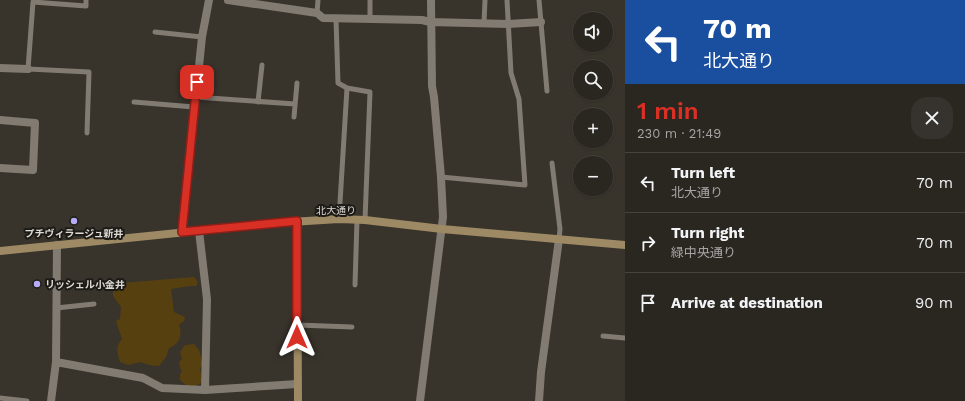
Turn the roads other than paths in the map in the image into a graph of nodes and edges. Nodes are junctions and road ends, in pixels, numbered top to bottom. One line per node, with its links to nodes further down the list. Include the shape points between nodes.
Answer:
1 (86, 0): 21 (lane, via 86,6 33,2)
2 (209, 0): 18 (street)
3 (228, 0): 10 (street)
4 (318, 0): 10 (lane)
5 (370, 0): 12 (lane)
6 (431, 0): 13 (street)
7 (485, 0): 15 (lane)
8 (507, 0): 16 (lane)
9 (539, 0): 14 (lane)
10 (316, 12): 11 (street, via 323,18)
11 (336, 19): 12 (street); 23 (lane, via 338,83)
12 (370, 19): 13 (street)
13 (430, 22): 15 (street); 35 (street, via 432,86)
14 (541, 22): 16 (street); 24 (lane)
15 (484, 23): 16 (street)
16 (508, 24): 35 (lane, via 512,73 519,99 525,185)
17 (155, 32): 18 (lane)
18 (202, 37): 25 (street)
19 (262, 65): 27 (lane)
20 (0, 68): 21 (street)
21 (28, 69): 32 (lane, via 89,72)
22 (297, 83): 28 (lane)
23 (347, 88): 36 (lane); 37 (lane, via 370,92)
24 (547, 91)
25 (195, 97): 27 (lane); 29 (street)
26 (134, 102): 29 (lane)
27 (258, 102): 28 (lane)
28 (295, 104): 30 (lane)
29 (194, 107): 41 (street)
30 (294, 117)
31 (0, 120): 34 (street, via 35,123 32,170)
32 (87, 133)
33 (552, 163): 42 (lane)
34 (0, 168)
35 (441, 177): 39 (street)
36 (339, 219): 37 (street, 北大通り); 38 (street, 北大通り)
37 (361, 220): 39 (street, 北大通り); 46 (lane)
38 (297, 221): 40 (street, 北大通り); 49 (street)
39 (442, 229): 42 (street, 北大通り); 60 (street)
40 (199, 231): 41 (street, 北大通り); 55 (street, via 207,299)
41 (182, 232): 43 (street, 北大通り)
42 (559, 239): 44 (street, 北大通り); 61 (street, via 540,372)
43 (57, 245): 45 (street, 北大通り); 48 (street)
44 (625, 245)
45 (0, 251)
46 (355, 285)
47 (94, 304): 48 (lane)
48 (56, 308): 53 (street)
49 (297, 325): 50 (lane); 54 (street)
50 (352, 327)
51 (603, 336): 52 (lane)
52 (625, 338)
53 (56, 362): 55 (street, via 143,378 162,388); 58 (street)
54 (298, 384): 55 (street); 59 (street)
55 (205, 390)
56 (0, 398): 57 (lane)
57 (27, 401)
58 (50, 401)
59 (298, 401)
60 (420, 401)
61 (539, 401)

